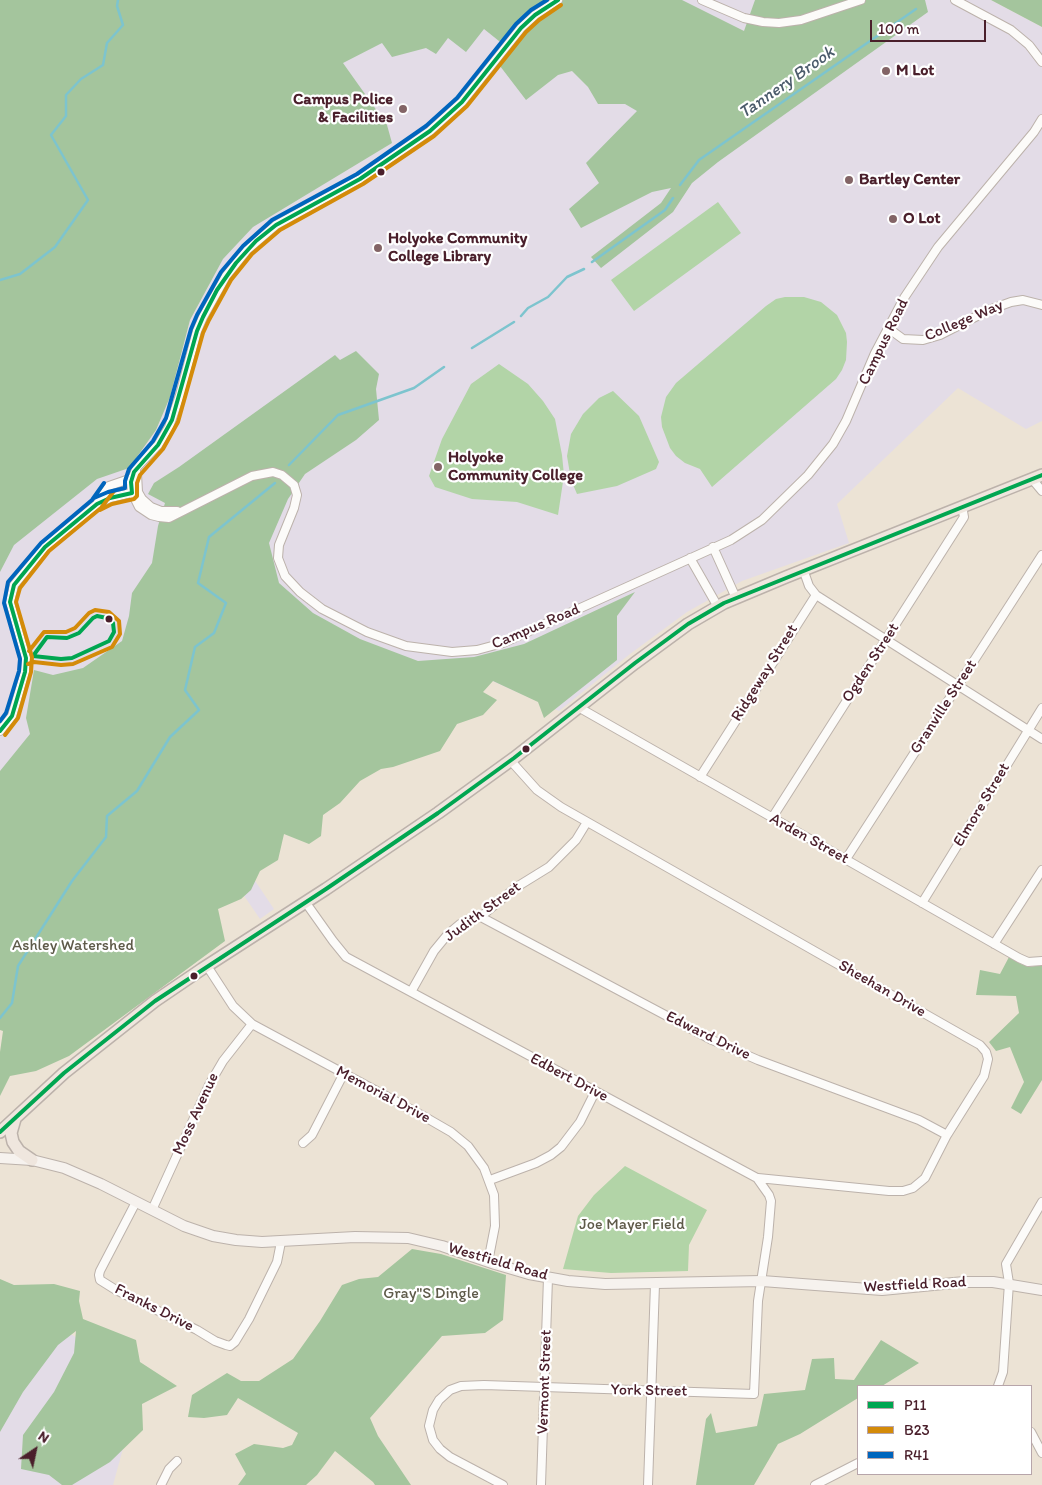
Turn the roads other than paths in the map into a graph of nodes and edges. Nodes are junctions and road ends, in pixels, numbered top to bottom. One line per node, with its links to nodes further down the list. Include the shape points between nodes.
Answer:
1 (558, 0): 9 (street, via 520,28 462,102 430,131 360,179 276,225 247,250 226,276 203,317 169,427 158,445 137,467)
2 (702, 0): 3 (street, via 744,18 779,23 801,20)
3 (861, 0)
4 (955, 0): 5 (street, via 1011,30)
5 (1042, 62)
6 (1042, 119): 8 (street, Campus Road, via 938,247)
7 (1042, 305): 8 (street, College Way, via 1030,301 1011,302 923,340 903,339)
8 (888, 328): 15 (street, Campus Road, via 842,429 822,459 762,520)
9 (134, 477): 12 (street, via 131,482); 13 (street, via 109,486)
10 (1037, 477): 11 (street); 14 (main road)
11 (1042, 491)
12 (135, 492): 13 (street); 17 (street, Campus Road, via 151,507 161,511 182,511 252,476 273,472 282,475 294,485 297,495 278,551 281,571 293,586 314,604 367,632 406,646 440,651 471,650 503,643)
13 (96, 504): 27 (street, via 45,547 14,585 10,602 26,658 25,672 12,716)
14 (962, 506): 18 (main road); 22 (street, Ogden Street, via 964,517)
15 (713, 548): 17 (street, Campus Road); 20 (street)
16 (1042, 554): 23 (street, Granville Street)
17 (690, 558): 21 (street)
18 (803, 569): 19 (street, via 809,586); 20 (main road)
19 (816, 594): 22 (street); 30 (street, Ridgeway Street)
20 (736, 598): 21 (main road)
21 (718, 607): 24 (main road, via 676,632)
22 (886, 640): 23 (street); 31 (street, Ogden Street)
23 (958, 686): 26 (street); 33 (street, Granville Street)
24 (578, 707): 29 (main road); 30 (street, Arden Street)
25 (1042, 708): 26 (street, Elmore Street)
26 (1028, 730): 28 (street); 36 (street, Elmore Street)
27 (0, 731)
28 (1042, 739)
29 (510, 760): 32 (street, Sheehan Drive, via 542,795); 35 (main road)
30 (700, 777): 31 (street, Arden Street)
31 (772, 818): 33 (street, Arden Street)
32 (587, 822): 37 (street, Judith Street, via 576,840 555,862); 47 (street, Sheehan Drive, via 982,1047 988,1059 984,1076)
33 (846, 859): 36 (street, Arden Street)
34 (1042, 870): 38 (street)
35 (306, 903): 40 (main road); 41 (street, Edbert Drive, via 346,957)
36 (922, 904): 38 (street, Arden Street)
37 (479, 916): 41 (street, Judith Street, via 460,924 445,936); 47 (street, Edward Drive, via 712,1040 919,1120)
38 (994, 944): 39 (street, Arden Street, via 1025,961)
39 (1042, 961)
40 (207, 966): 42 (street, Memorial Drive, via 233,1006); 45 (main road, via 124,1024)
41 (411, 992): 44 (street, Edbert Drive)
42 (252, 1024): 43 (street, Memorial Drive); 55 (street, Moss Avenue, via 214,1075)
43 (344, 1074): 48 (street, via 312,1135); 52 (street, Memorial Drive, via 456,1136 477,1157)
44 (595, 1092): 51 (street, Edbert Drive); 52 (street, via 576,1128 556,1151 536,1163)
45 (15, 1119): 46 (main road); 50 (main road, via 11,1133 13,1142)
46 (0, 1132)
47 (947, 1135): 51 (street, Sheehan Drive, via 925,1178 910,1189 884,1190)
48 (303, 1143)
49 (0, 1158): 50 (main road, Westfield Road)
50 (32, 1160): 53 (main road, Westfield Road, via 73,1171)
51 (757, 1178): 60 (street, Edbert Drive, via 771,1201)
52 (490, 1180): 58 (street, Memorial Drive, via 496,1205)
53 (136, 1202): 55 (main road, Westfield Road); 57 (street, Franks Drive, via 99,1273 100,1280 228,1346 250,1319 277,1262)
54 (1042, 1202): 56 (street)
55 (152, 1210): 57 (main road, Westfield Road, via 213,1236)
56 (1039, 1215): 61 (street, via 1006,1264)
57 (281, 1242): 58 (main road, Westfield Road, via 355,1237 408,1238)
58 (488, 1262): 59 (main road, Westfield Road)
59 (548, 1278): 62 (main road, Westfield Road, via 605,1284); 65 (street, Vermont Street)
60 (762, 1282): 61 (main road, Westfield Road, via 882,1290 964,1282); 62 (main road, Westfield Road); 67 (street, Edbert Drive, via 758,1301)
61 (1009, 1283): 63 (main road, Westfield Road); 64 (street)
62 (655, 1284): 66 (street)
63 (1042, 1290)
64 (1002, 1384)
65 (544, 1387): 66 (street, York Street); 73 (street, York Street, via 461,1386 443,1395 433,1410 430,1431 440,1449 459,1463); 74 (street, Vermont Street)
66 (651, 1392): 67 (street, York Street); 75 (street)
67 (754, 1394)
68 (1032, 1434): 69 (street)
69 (1042, 1453)
70 (177, 1461): 72 (street)
71 (857, 1464): 76 (street)
72 (161, 1485)
73 (503, 1485)
74 (541, 1485)
75 (648, 1485)
76 (815, 1485)

